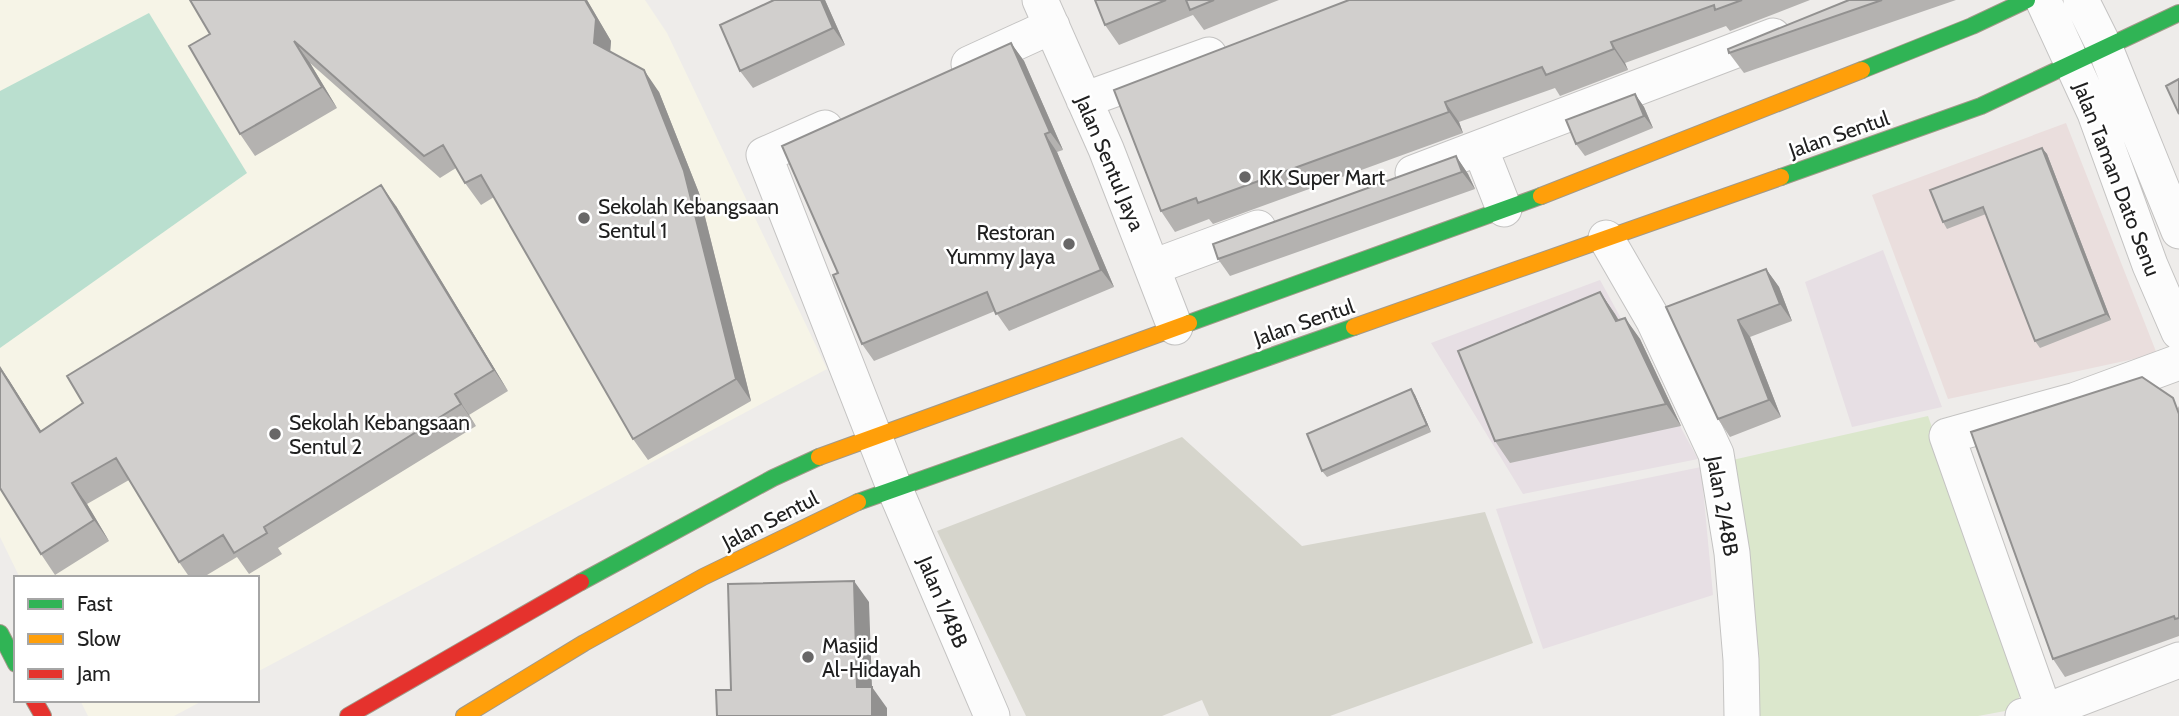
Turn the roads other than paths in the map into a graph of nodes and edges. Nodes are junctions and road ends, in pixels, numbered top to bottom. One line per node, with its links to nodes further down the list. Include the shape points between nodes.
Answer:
1 (2027, 0): 15 (main road, Jalan Sentul, via 1972,26)
2 (2043, 0): 9 (street, Jalan Taman Dato Senu)
3 (2081, 0): 8 (street, Jalan Taman Dato Senu)
4 (1046, 13): 10 (street); 11 (street, Jalan Sentul Jaya)
5 (2179, 13): 8 (main road, Jalan Sentul)
6 (1806, 23): 13 (street)
7 (1242, 43): 11 (street)
8 (2105, 48): 9 (main road, Jalan Sentul); 17 (street, Jalan Taman Dato Senu)
9 (2071, 65): 18 (main road, Jalan Sentul, via 1981,106); 21 (street, Jalan Taman Dato Senu, via 2095,113)
10 (940, 77)
11 (1084, 100): 19 (street, Jalan Sentul Jaya)
12 (852, 116): 23 (street, Jalan 1/48B, via 764,155)
13 (1480, 148): 14 (street); 15 (street)
14 (1384, 183)
15 (1504, 209): 20 (main road, Jalan Sentul)
16 (1294, 216): 19 (street)
17 (2179, 231)
18 (1606, 238): 24 (main road, Jalan Sentul); 32 (street, Jalan 2/48B, via 1654,321 1716,454 1732,553)
19 (1153, 267): 20 (street, Jalan Sentul Jaya)
20 (1175, 327): 23 (main road, Jalan Sentul)
21 (2179, 332)
22 (2179, 362): 28 (street, via 2076,400 1947,436)
23 (874, 436): 24 (street, Jalan 1/48B); 29 (main road, Jalan Sentul, via 773,478)
24 (894, 487): 30 (main road, Jalan Sentul, via 840,508 703,577); 31 (street, Jalan 1/48B)
25 (0, 633): 26 (main road)
26 (14, 660)
27 (2176, 661): 28 (street)
28 (2038, 714)
29 (348, 716)
30 (464, 716)
31 (992, 716)
32 (1742, 716)

